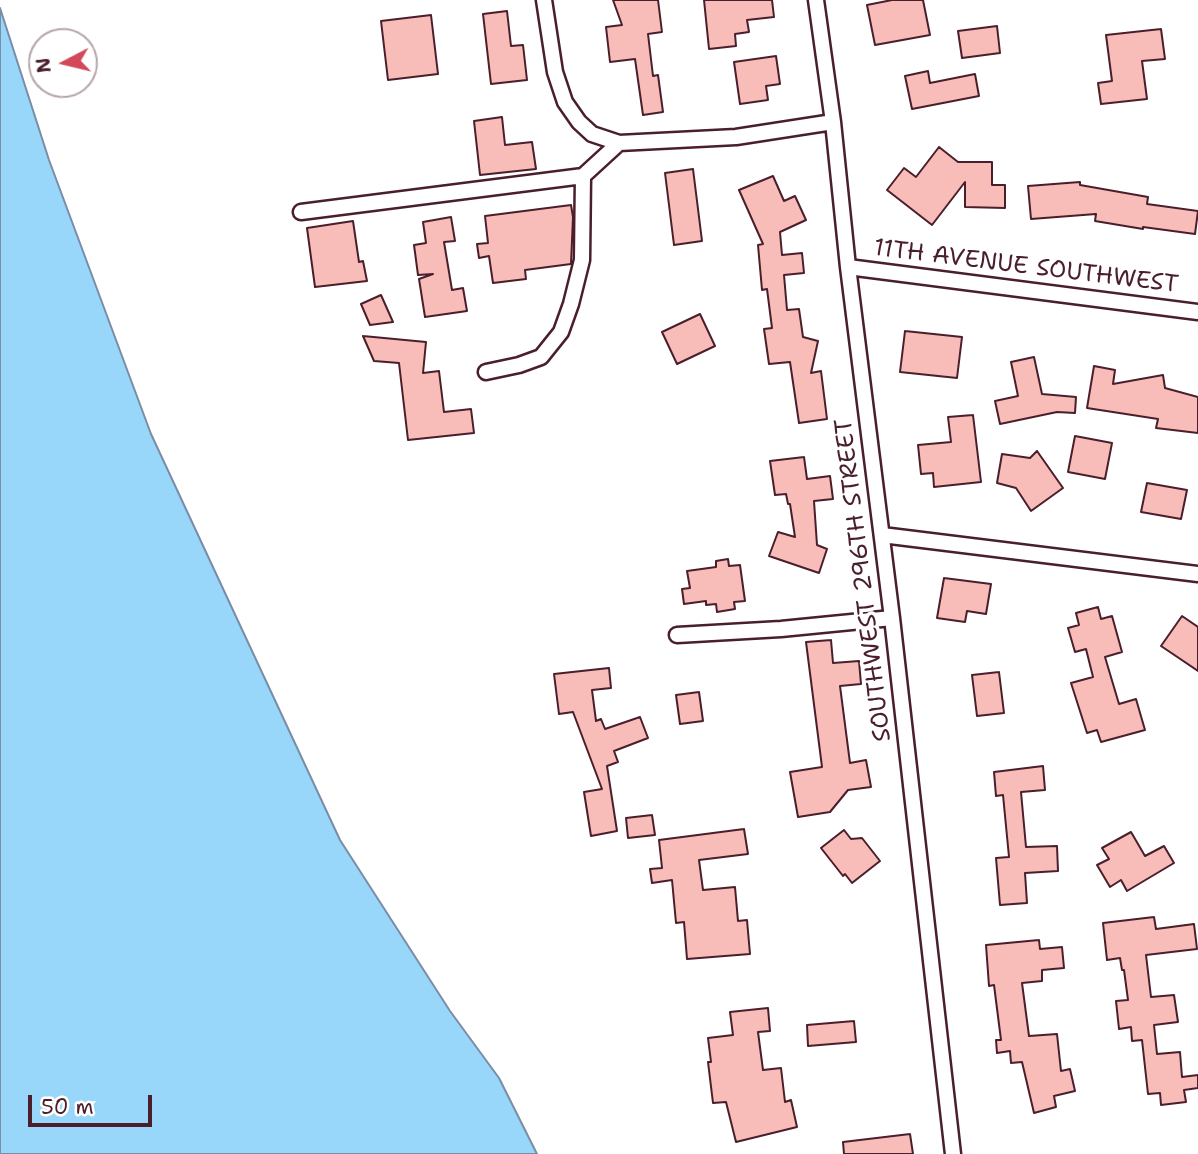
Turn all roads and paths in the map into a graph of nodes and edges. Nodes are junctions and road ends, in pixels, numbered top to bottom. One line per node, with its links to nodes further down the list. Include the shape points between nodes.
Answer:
1 (544, 0): 4 (street, via 555,72 565,102 593,134)
2 (816, 0): 3 (street, SOUTHWEST 296TH STREET)
3 (833, 122): 4 (street, via 736,137); 7 (street, SOUTHWEST 296TH STREET)
4 (620, 143): 5 (street)
5 (583, 176): 6 (street); 9 (street, via 582,260 561,332 541,357)
6 (301, 212)
7 (848, 267): 8 (street, 11TH AVENUE SOUTHWEST); 10 (street, SOUTHWEST 296TH STREET)
8 (1198, 312)
9 (486, 372)
10 (882, 535): 11 (street); 12 (street, SOUTHWEST 296TH STREET)
11 (1198, 574)
12 (892, 618): 13 (street); 14 (street, SOUTHWEST 296TH STREET)
13 (677, 635)
14 (953, 1154)

